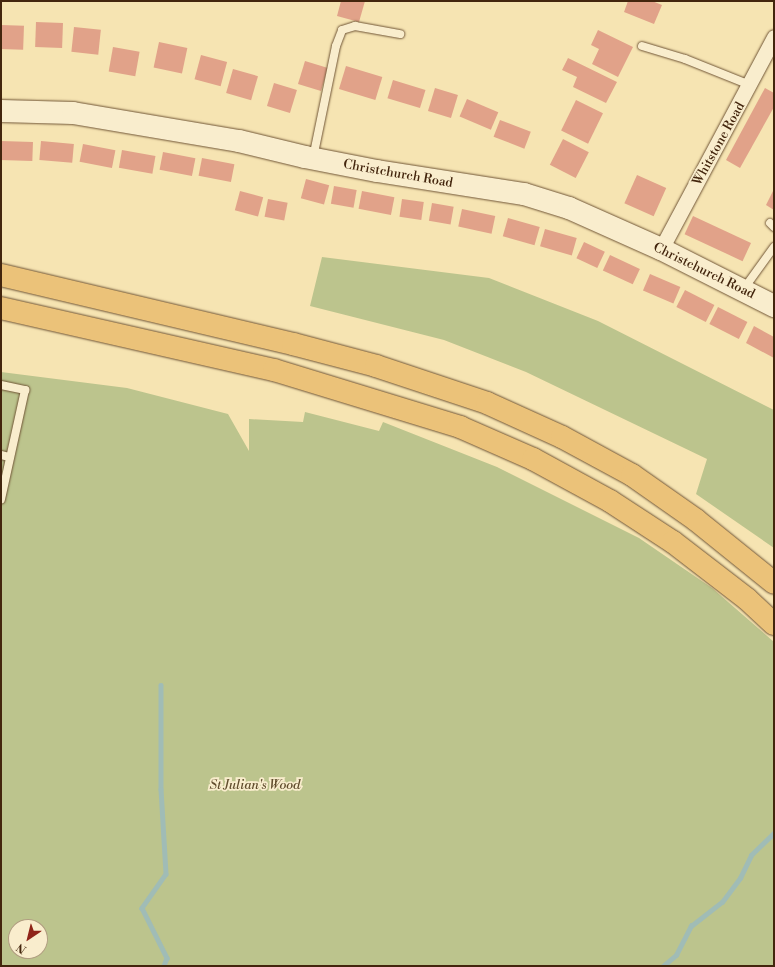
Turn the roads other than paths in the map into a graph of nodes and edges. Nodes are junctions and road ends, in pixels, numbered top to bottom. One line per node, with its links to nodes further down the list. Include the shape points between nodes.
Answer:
1 (400, 34): 6 (lane, via 355,26 342,30 336,46)
2 (774, 37): 4 (street, Whitstone Road)
3 (642, 46): 4 (lane, via 685,59)
4 (750, 85): 8 (street, Whitstone Road)
5 (1, 111): 6 (street, Christchurch Road, via 73,113 239,141)
6 (313, 159): 8 (street, Christchurch Road, via 524,194 569,208)
7 (774, 247): 10 (lane)
8 (661, 249): 10 (street, Christchurch Road)
9 (1, 275): 17 (highway, via 293,344 376,366 487,403 562,437 632,475 696,520)
10 (743, 290): 11 (street, Christchurch Road)
11 (774, 306)
12 (1, 308): 18 (highway, via 274,370 460,427 533,459 610,501 673,542 747,599)
13 (1, 385): 15 (lane, via 25,390)
14 (1, 455): 15 (lane)
15 (10, 457): 16 (lane)
16 (1, 499)
17 (774, 583)
18 (774, 624)

